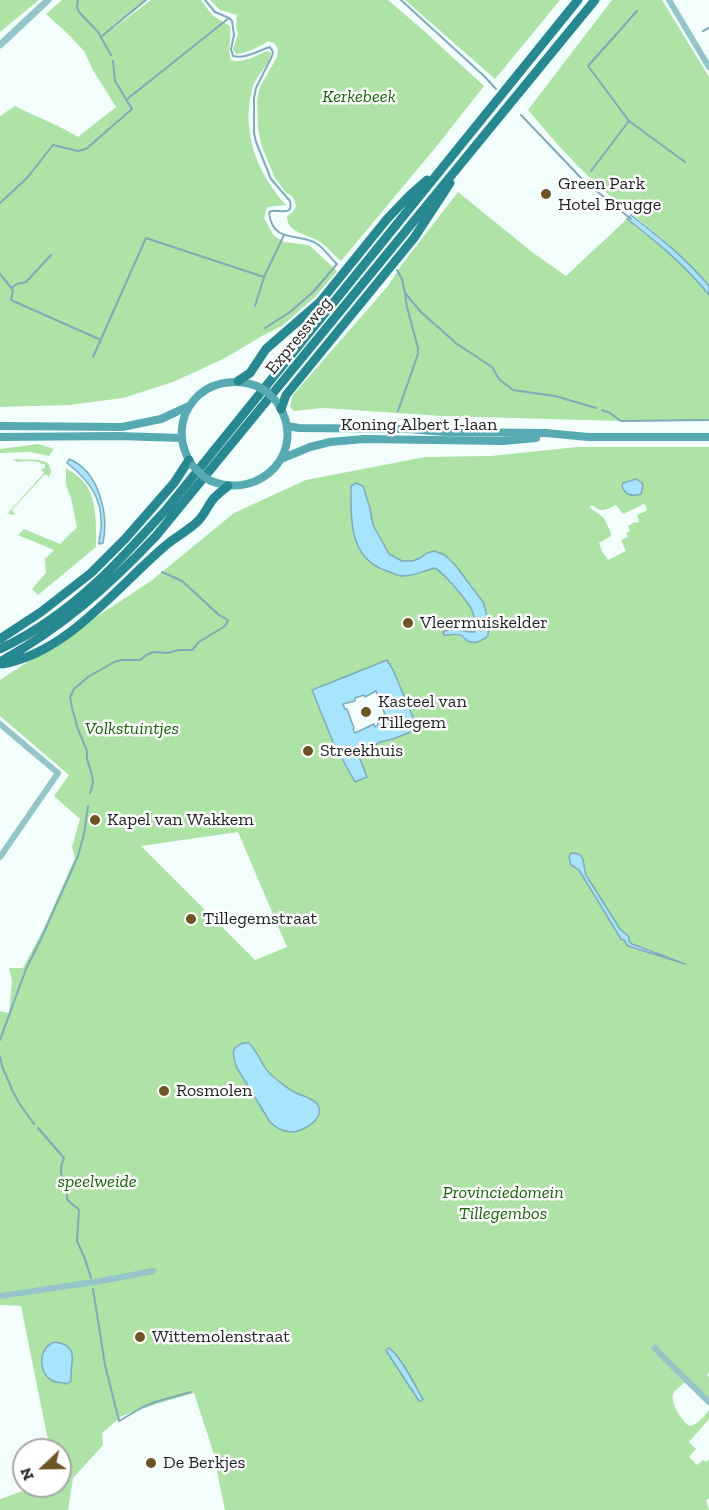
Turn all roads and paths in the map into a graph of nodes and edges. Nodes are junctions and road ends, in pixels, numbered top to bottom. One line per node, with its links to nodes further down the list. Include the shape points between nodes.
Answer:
1 (48, 0): 5 (street)
2 (578, 0): 8 (highway, Expressweg)
3 (595, 0): 7 (highway, Expressweg)
4 (669, 0): 6 (street)
5 (0, 45)
6 (709, 67)
7 (464, 161): 10 (highway, via 414,238); 23 (highway, Expressweg, via 156,536 79,610)
8 (444, 165): 9 (highway, via 387,219 320,302 266,349 250,373); 22 (highway, Expressweg, via 165,511 75,601)
9 (238, 381): 10 (main road, bridge, via 257,386); 11 (main road, via 215,384)
10 (278, 405): 13 (main road)
11 (189, 406): 12 (main road, via 161,419 122,427); 17 (main road)
12 (0, 426)
13 (286, 426): 14 (main road, Koning Albert I-laan); 18 (main road, via 285,449)
14 (561, 435): 16 (main road, Koning Albert I-laan); 18 (main road, Koning Albert I-laan, via 503,441 364,439 330,442)
15 (0, 436): 17 (main road)
16 (709, 437)
17 (182, 438): 19 (main road)
18 (280, 459): 20 (main road, Koning Albert I-laan, via 275,468 258,480)
19 (191, 463): 20 (main road, Koning Albert I-laan, bridge, via 211,481); 21 (highway, via 91,573)
20 (228, 486): 23 (highway, via 213,499 200,520 165,546 74,628 26,659)
21 (0, 639)
22 (0, 649)
23 (0, 663)
24 (0, 724): 25 (street, via 58,773)
25 (0, 857)
26 (153, 1271): 27 (street)
27 (0, 1296)
28 (656, 1348): 29 (street)
29 (709, 1402)

